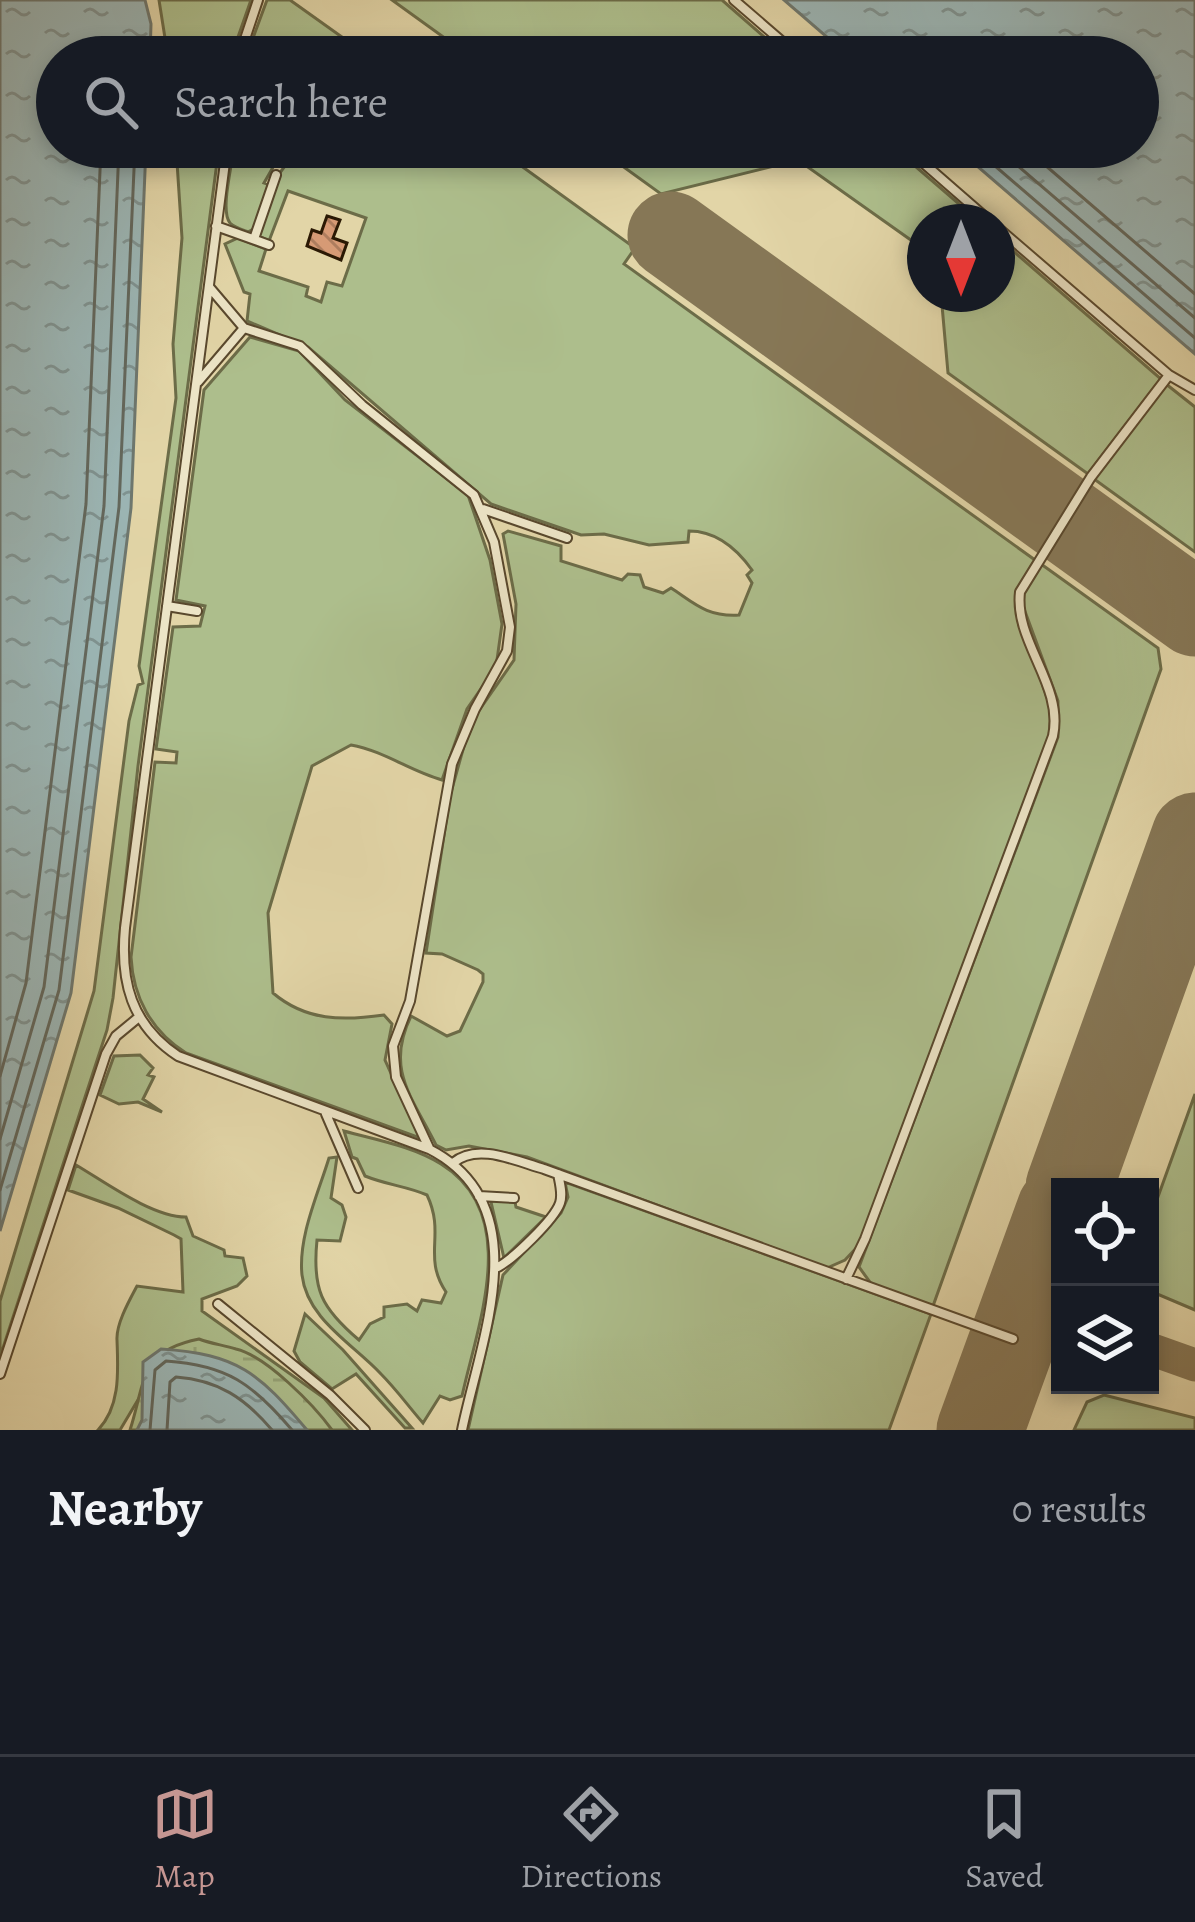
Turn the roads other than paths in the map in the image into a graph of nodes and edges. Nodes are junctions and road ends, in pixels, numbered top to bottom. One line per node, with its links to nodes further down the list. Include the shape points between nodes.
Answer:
1 (259, 0): 3 (lane)
2 (734, 0): 4 (lane)
3 (246, 36)
4 (776, 36)
5 (223, 168): 9 (lane)
6 (928, 168): 8 (lane)
7 (276, 176): 10 (lane)
8 (970, 204)
9 (216, 226): 10 (lane); 13 (lane)
10 (254, 239): 12 (lane)
11 (1015, 243): 15 (lane)
12 (269, 245)
13 (208, 286): 14 (lane); 16 (lane)
14 (244, 328): 16 (lane); 18 (lane, via 310,353)
15 (1169, 375): 17 (lane); 31 (lane, via 1091,477 1020,592 1054,706 1054,736)
16 (196, 386): 20 (lane)
17 (1195, 390)
18 (482, 509): 19 (lane); 24 (lane, via 507,614 507,651 452,764 410,1001 392,1052)
19 (566, 538)
20 (167, 606): 21 (lane); 22 (lane, via 122,957)
21 (197, 610)
22 (139, 1017): 23 (lane, via 190,1063); 34 (lane, via 106,1054)
23 (326, 1113): 24 (lane); 27 (lane)
24 (429, 1149): 25 (lane)
25 (453, 1163): 26 (lane, via 480,1153); 28 (lane)
26 (558, 1174): 30 (lane, via 556,1211); 31 (lane)
27 (358, 1188)
28 (479, 1196): 29 (lane); 30 (lane)
29 (514, 1198)
30 (496, 1268): 36 (lane)
31 (846, 1279): 33 (lane)
32 (218, 1304): 35 (lane)
33 (1013, 1339)
34 (0, 1374)
35 (364, 1430)
36 (461, 1430)

